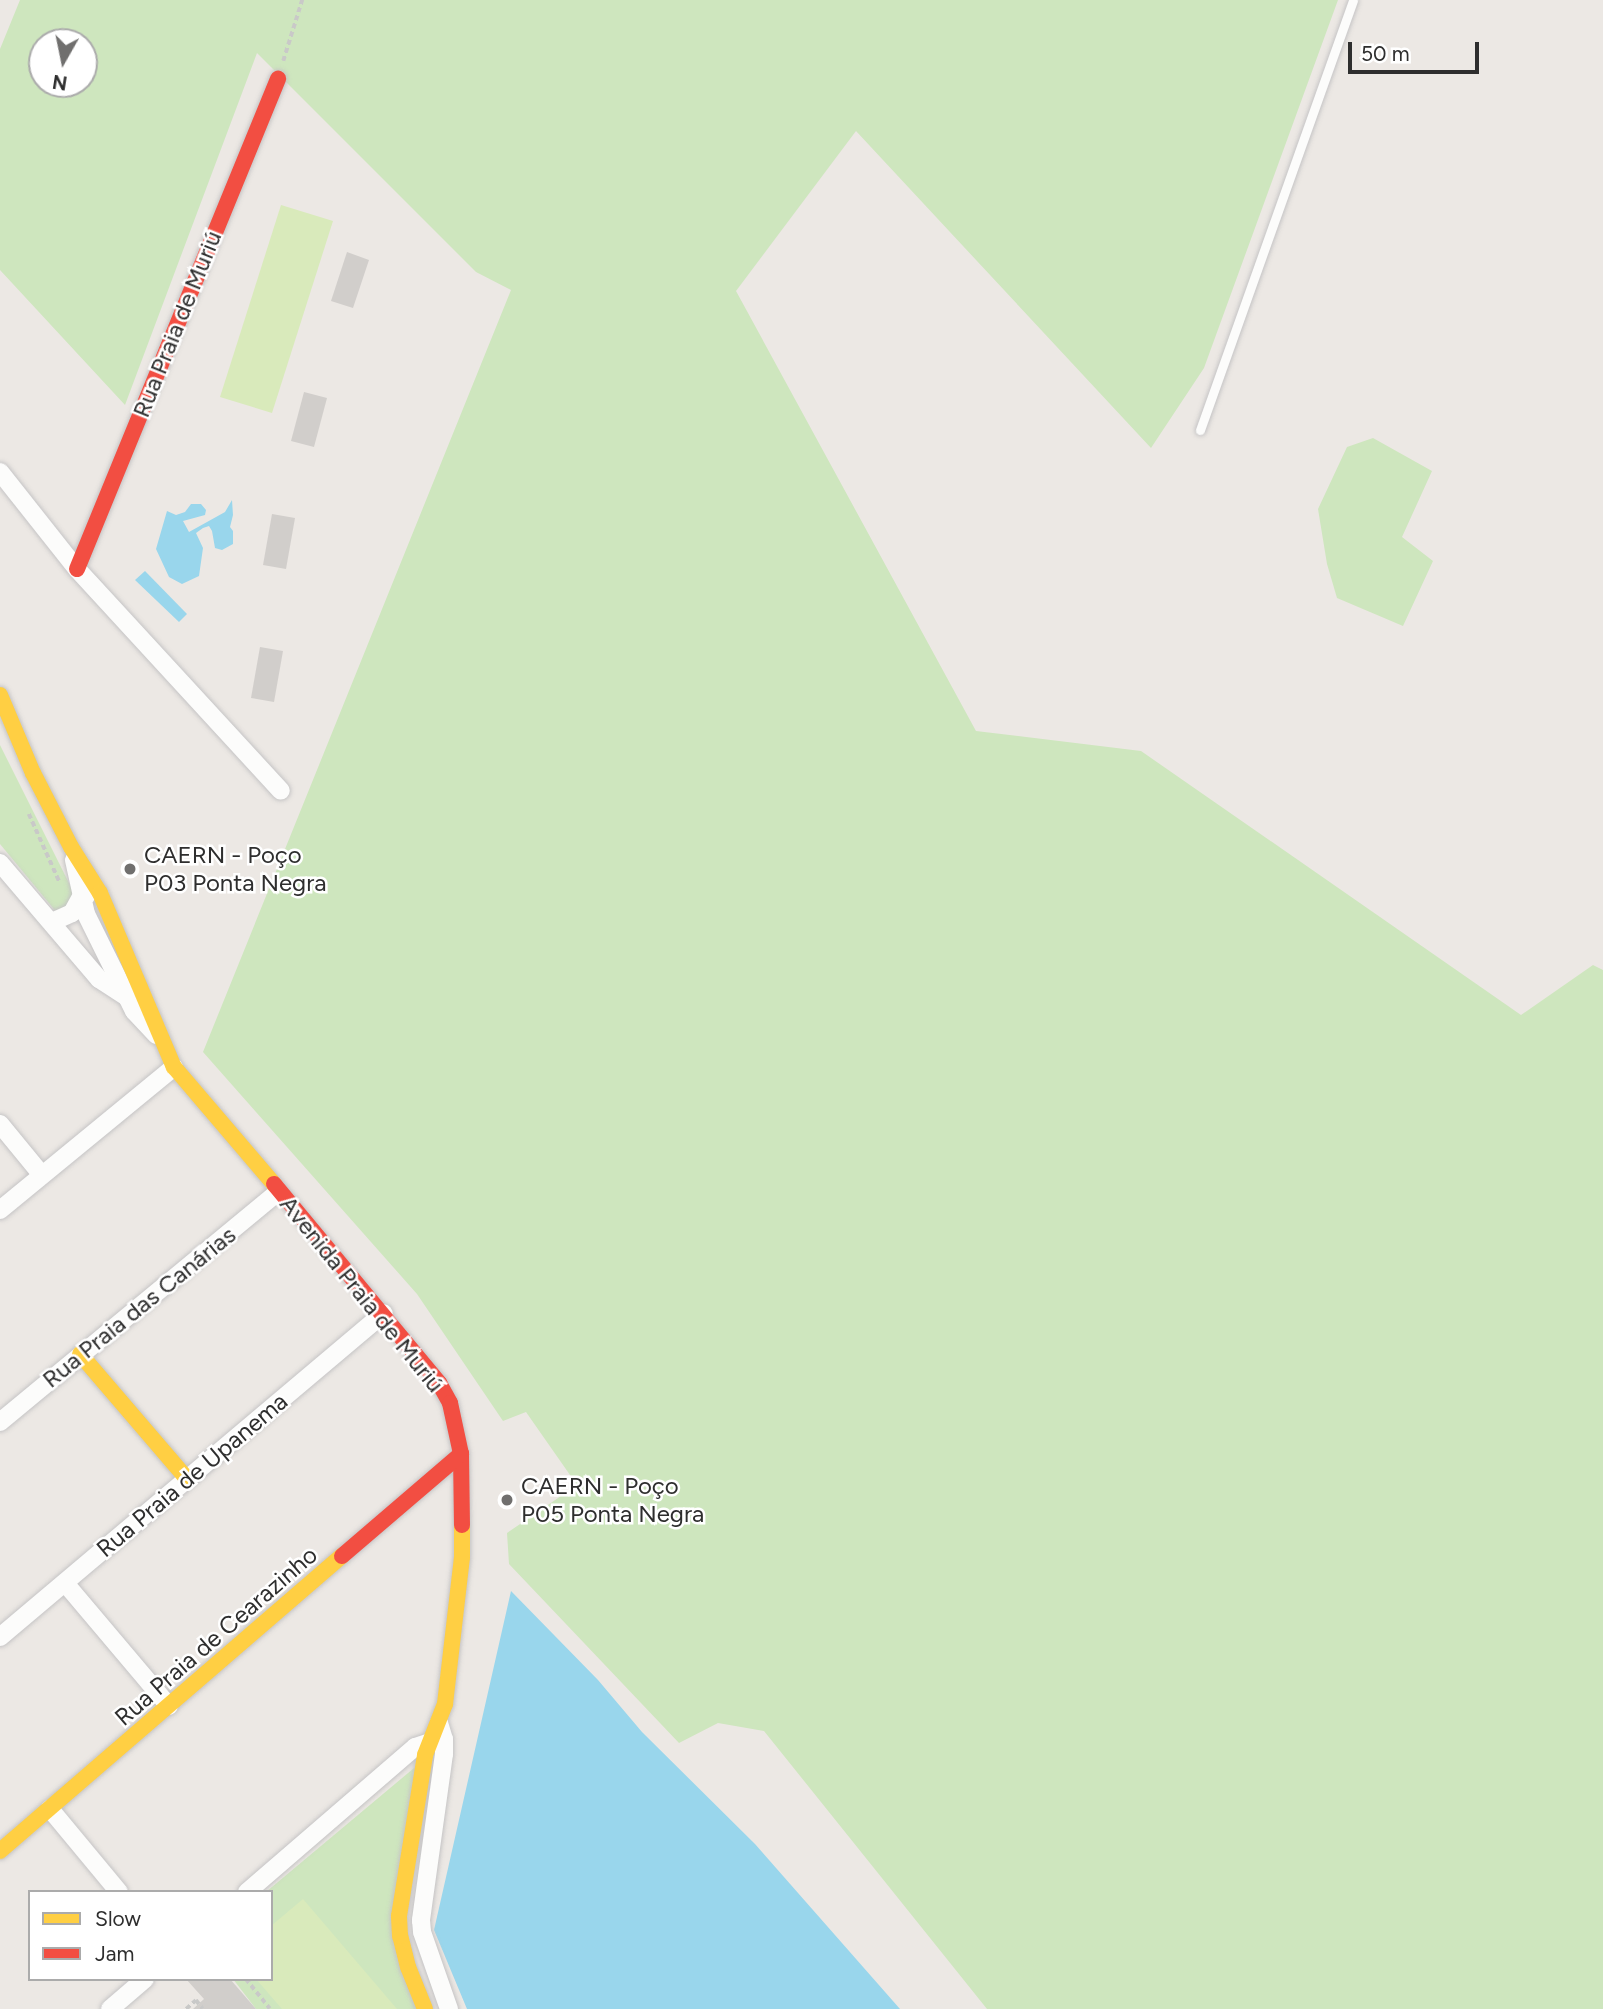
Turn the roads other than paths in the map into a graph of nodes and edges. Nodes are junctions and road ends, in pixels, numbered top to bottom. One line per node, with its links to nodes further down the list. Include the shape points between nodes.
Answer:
1 (1353, 0): 3 (lane)
2 (278, 79): 5 (street, Rua Praia de Muriú)
3 (1200, 430)
4 (0, 472): 5 (street)
5 (76, 569): 7 (street)
6 (0, 695): 8 (street)
7 (281, 791)
8 (71, 847): 10 (street); 11 (street)
9 (0, 863): 12 (street)
10 (100, 893): 11 (street); 13 (street)
11 (82, 895): 12 (street, via 72,913); 14 (street)
12 (52, 922): 15 (street)
13 (113, 925): 14 (street); 17 (street)
14 (94, 932): 15 (street); 16 (street)
15 (66, 938): 16 (street, via 99,979)
16 (127, 998): 17 (street)
17 (167, 1048): 18 (street, Avenida Praia de Muriú)
18 (174, 1067): 20 (street); 21 (street, Avenida Praia de Muriú)
19 (0, 1124): 20 (street)
20 (41, 1174): 22 (street)
21 (278, 1192): 23 (street, Avenida Praia de Muriú); 24 (street, Rua Praia das Canárias)
22 (0, 1210)
23 (384, 1313): 26 (street, Avenida Praia de Muriú, via 450,1403); 27 (street, Rua Praia de Upanema)
24 (80, 1354): 25 (street, Rua Praia das Canárias); 27 (street)
25 (0, 1422)
26 (461, 1454): 30 (street, Rua Praia de Cearazinho); 31 (street, Avenida Praia de Muriú, via 462,1557)
27 (187, 1479): 28 (street, Rua Praia de Upanema)
28 (65, 1583): 29 (street, Rua Praia de Upanema); 30 (street)
29 (0, 1637)
30 (169, 1706): 32 (street, Rua Praia de Cearazinho)
31 (437, 1734): 35 (street, via 415,1747); 38 (street, Avenida Praia de Muriú, via 399,1916 408,1967); 39 (street, Avenida Praia de Muriú, via 421,1920)
32 (50, 1809): 33 (street, Rua Praia de Cearazinho); 34 (street)
33 (0, 1852)
34 (117, 1890)
35 (249, 1890)
36 (143, 1981): 37 (street)
37 (110, 2009)
38 (425, 2009)
39 (449, 2009)

